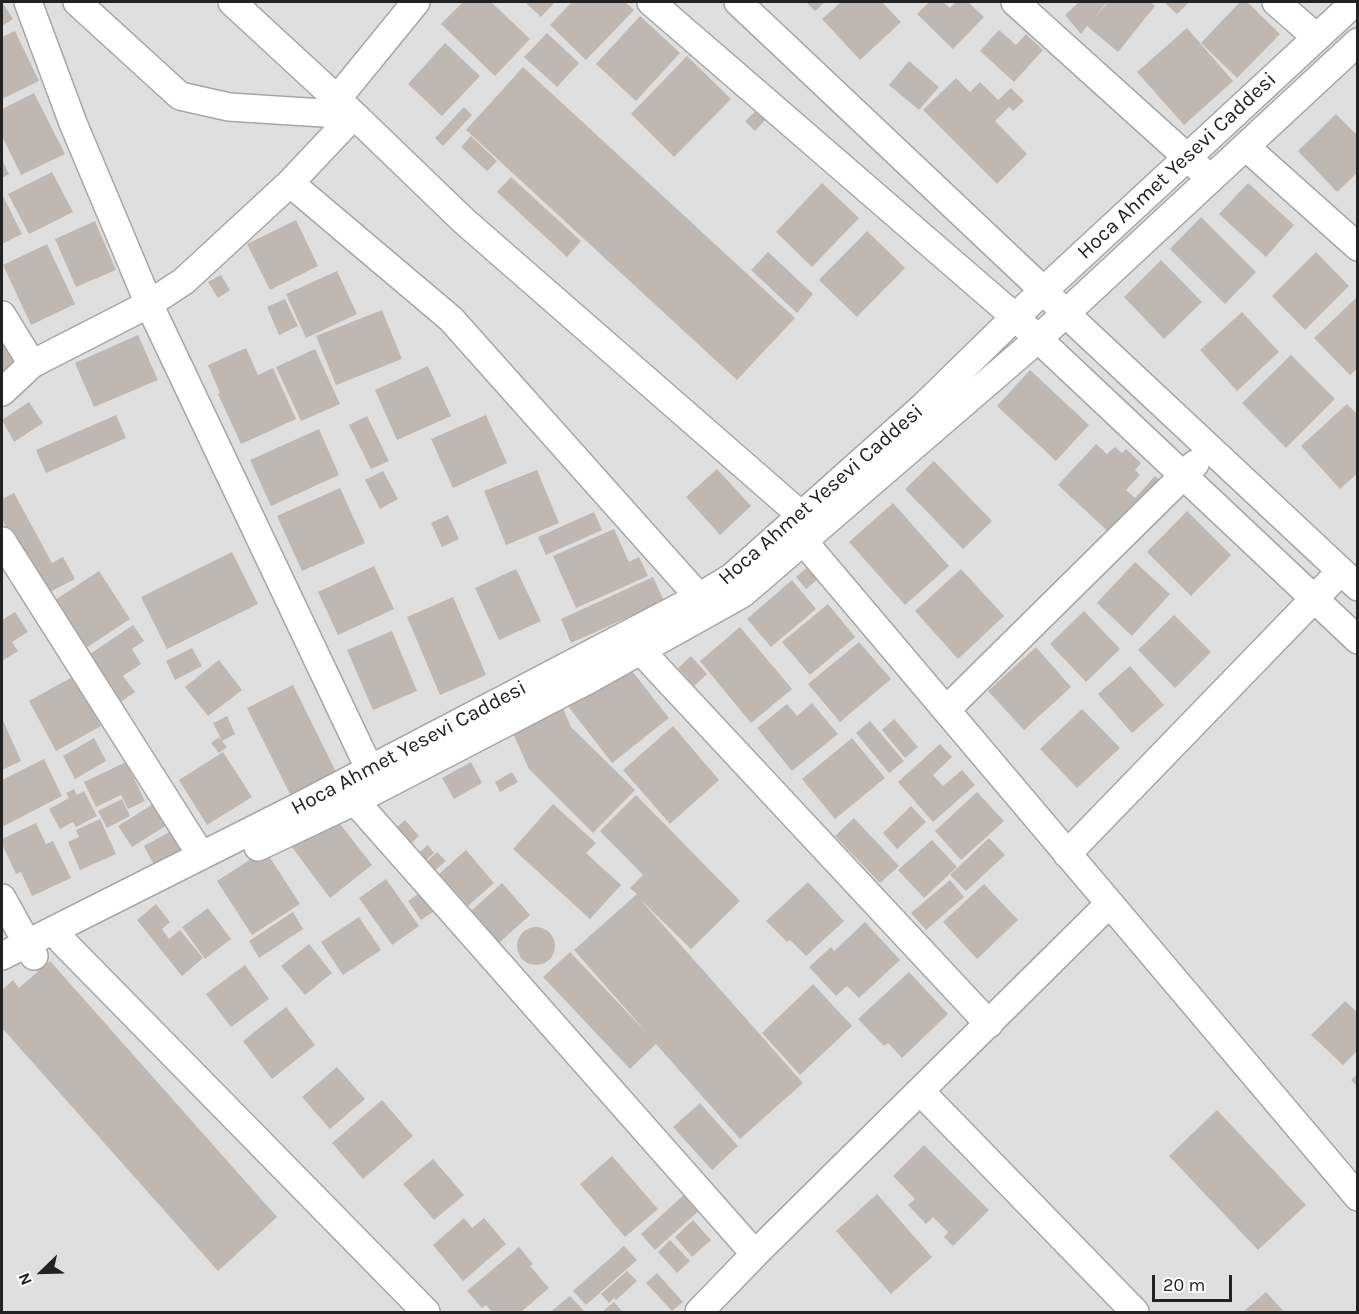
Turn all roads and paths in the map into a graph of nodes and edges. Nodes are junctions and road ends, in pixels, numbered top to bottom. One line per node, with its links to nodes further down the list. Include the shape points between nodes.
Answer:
1 (27, 2): 19 (street)
2 (77, 2): 12 (street, via 180,96 229,106)
3 (232, 2): 12 (street)
4 (416, 2): 12 (street)
5 (651, 2): 22 (street)
6 (738, 2): 18 (street)
7 (1015, 2): 14 (street)
8 (1276, 2): 10 (street)
9 (1355, 2): 10 (street, Hoca Ahmet Yesevi Caddesi)
10 (1316, 37): 14 (street, Hoca Ahmet Yesevi Caddesi)
11 (1358, 42): 13 (street, Hoca Ahmet Yesevi Caddesi)
12 (345, 107): 16 (street); 28 (street, via 464,221)
13 (1246, 147): 15 (street, Hoca Ahmet Yesevi Caddesi); 17 (street)
14 (1187, 156): 15 (street); 18 (street, Hoca Ahmet Yesevi Caddesi)
15 (1210, 178): 20 (street, Hoca Ahmet Yesevi Caddesi)
16 (290, 183): 19 (street, via 184,281); 31 (street, via 451,319)
17 (1358, 246)
18 (1043, 290): 20 (street); 22 (street, Hoca Ahmet Yesevi Caddesi)
19 (149, 304): 24 (street); 36 (street)
20 (1065, 313): 23 (street, Hoca Ahmet Yesevi Caddesi); 26 (street)
21 (2, 315): 24 (street)
22 (1015, 317): 23 (street); 28 (street, Hoca Ahmet Yesevi Caddesi)
23 (1038, 339): 27 (street); 28 (street, Hoca Ahmet Yesevi Caddesi)
24 (32, 363): 25 (street)
25 (2, 392)
26 (1211, 448): 27 (street); 30 (street)
27 (1183, 477): 32 (street); 35 (street)
28 (803, 529): 31 (street, Hoca Ahmet Yesevi Caddesi); 34 (street, Hoca Ahmet Yesevi Caddesi, via 742,594); 35 (street)
29 (2, 541): 39 (street)
30 (1349, 579): 32 (street)
31 (699, 597): 36 (street, Hoca Ahmet Yesevi Caddesi)
32 (1314, 599): 33 (street); 38 (street)
33 (1358, 639)
34 (641, 651): 37 (street, Hoca Ahmet Yesevi Caddesi); 46 (street)
35 (946, 710): 38 (street)
36 (369, 768): 39 (street, Hoca Ahmet Yesevi Caddesi)
37 (355, 801): 42 (street, Hoca Ahmet Yesevi Caddesi); 49 (street)
38 (1066, 854): 41 (street)
39 (201, 855): 43 (street, Hoca Ahmet Yesevi Caddesi)
40 (2, 898): 43 (street)
41 (1108, 904): 46 (street); 48 (street)
42 (62, 941): 43 (street, Hoca Ahmet Yesevi Caddesi); 50 (street)
43 (31, 950): 44 (street, Hoca Ahmet Yesevi Caddesi); 45 (street, Hoca Ahmet Yesevi Caddesi)
44 (2, 956)
45 (2, 974)
46 (989, 1024): 47 (street)
47 (920, 1091): 49 (street); 52 (street)
48 (1358, 1197)
49 (754, 1254): 51 (street)
50 (426, 1312)
51 (699, 1312)
52 (1135, 1312)

